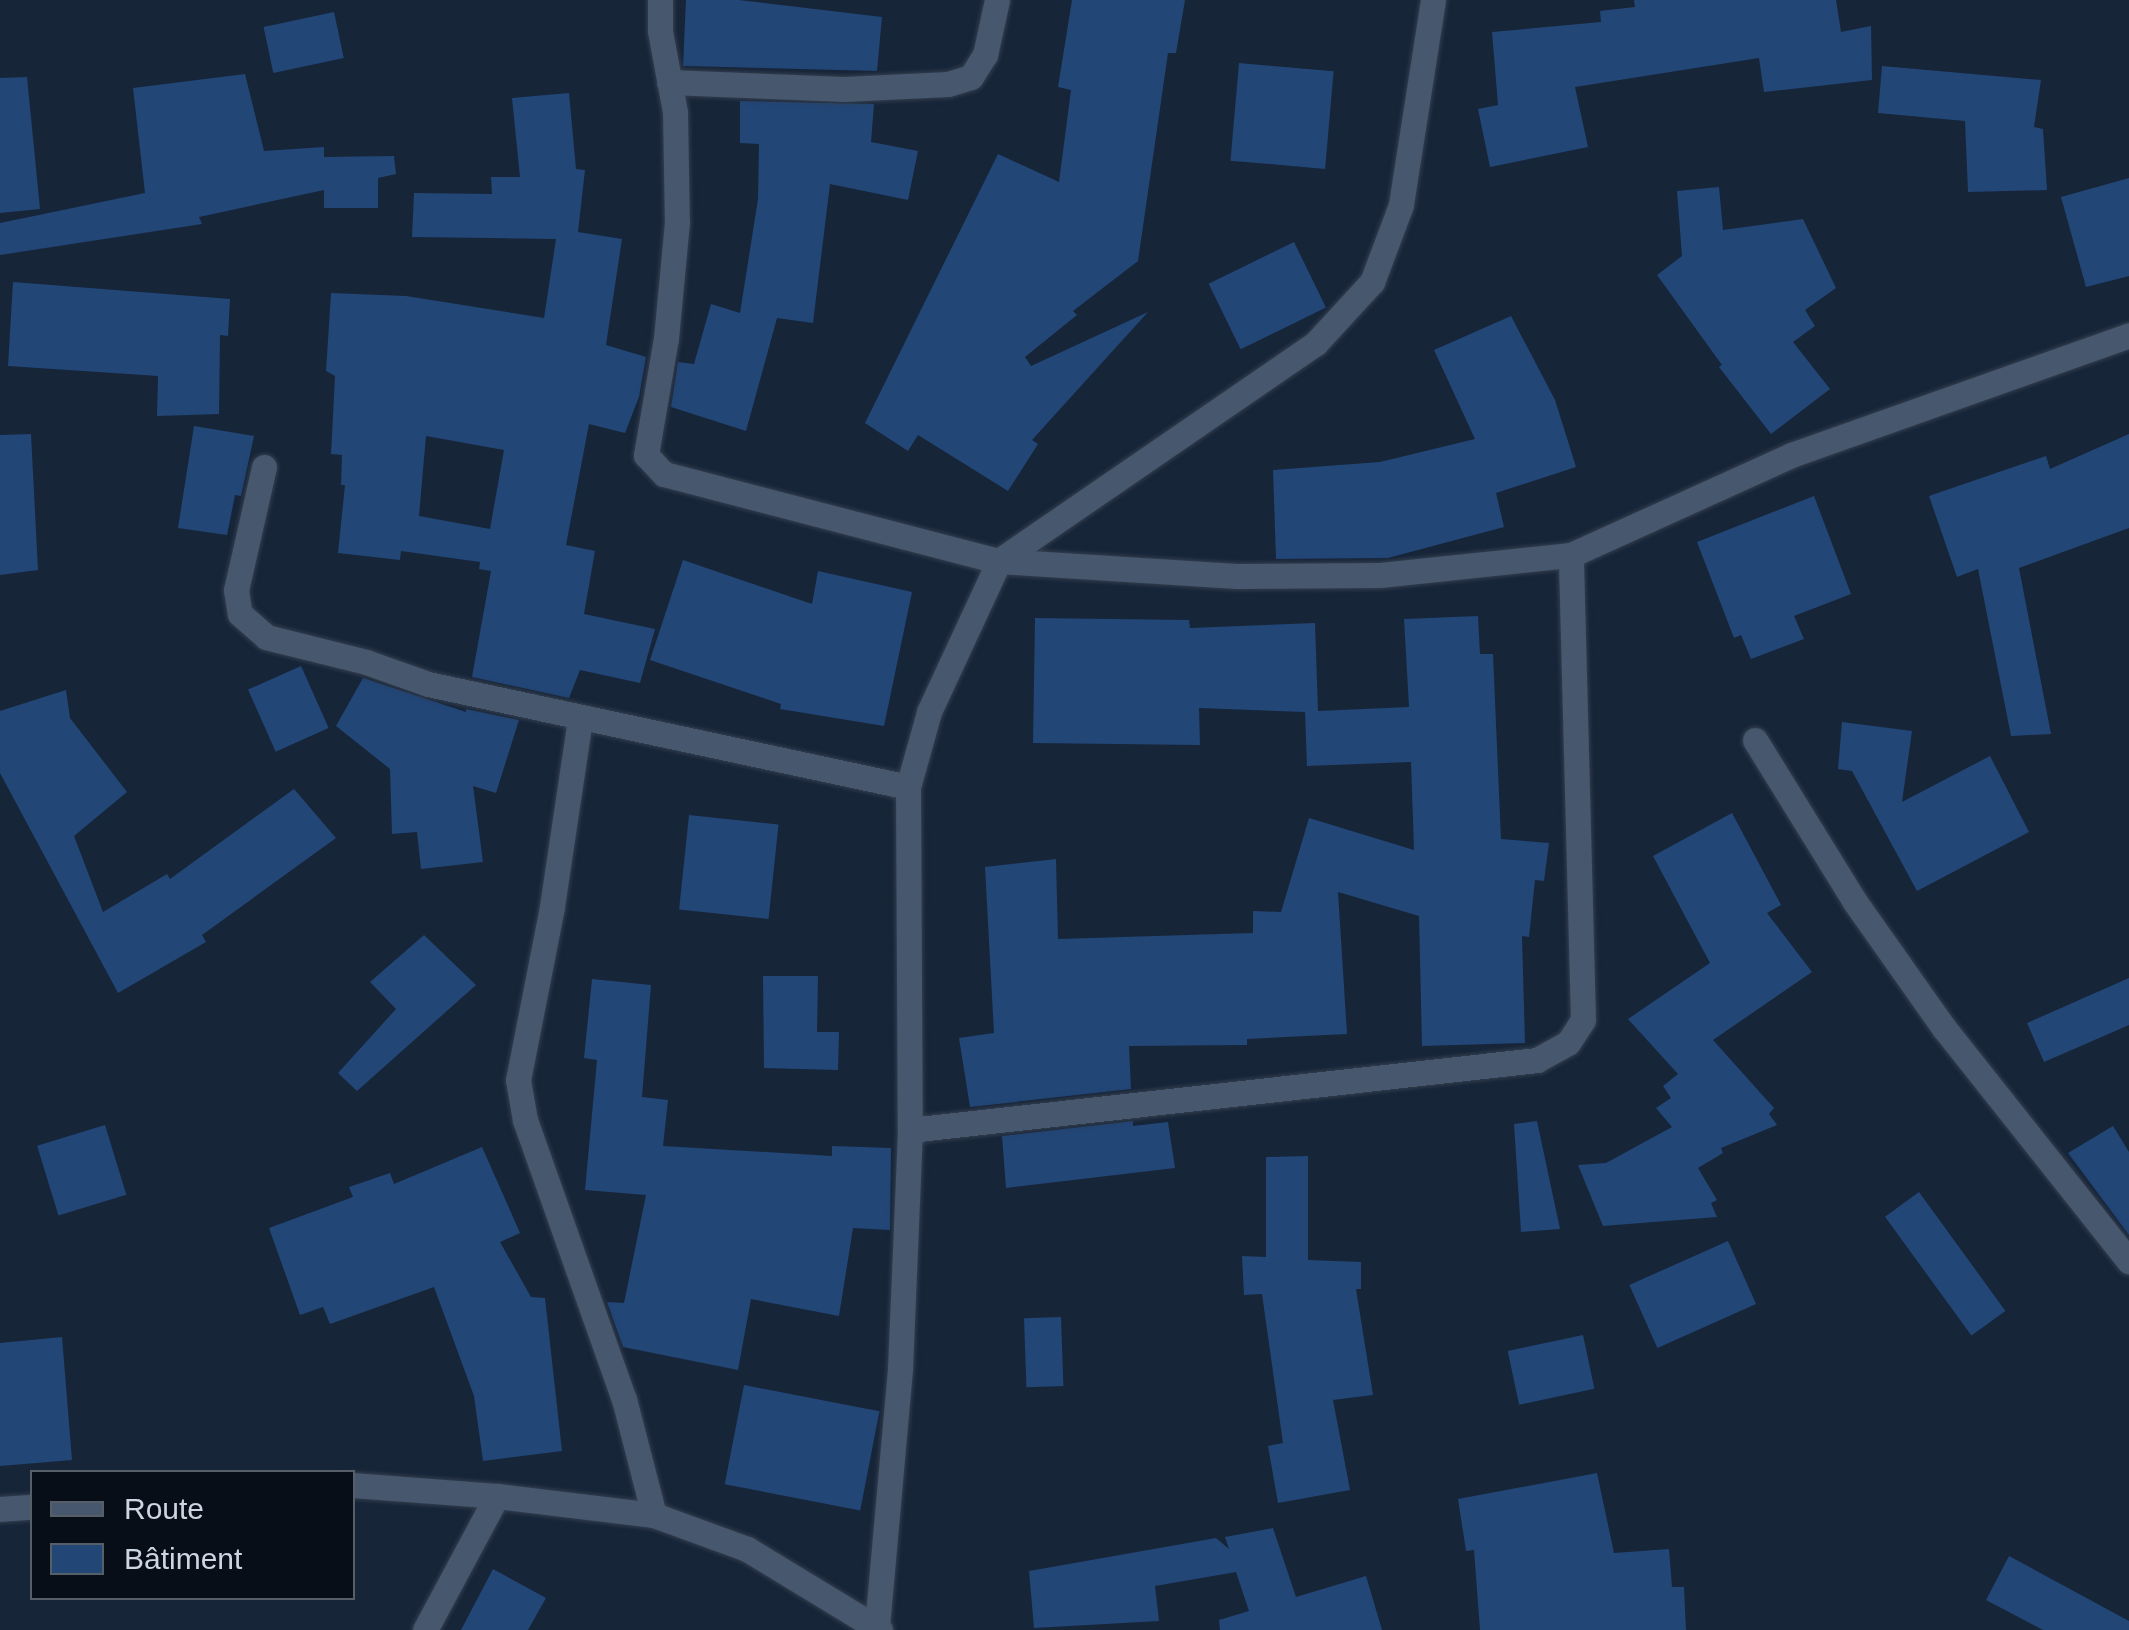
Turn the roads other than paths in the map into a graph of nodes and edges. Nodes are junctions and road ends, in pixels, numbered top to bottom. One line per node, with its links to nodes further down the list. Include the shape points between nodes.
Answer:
1 (660, 0): 4 (street)
2 (996, 0): 4 (street, via 985,55 972,77 948,84 844,89)
3 (1433, 0): 8 (street, via 1401,205 1372,282 1316,343)
4 (670, 82): 8 (street, via 677,222 646,456 664,474)
5 (2129, 335): 7 (street, via 1792,454)
6 (264, 467): 9 (street, via 236,590 240,614 266,638)
7 (1570, 555): 8 (street, via 1362,575 1237,576); 12 (street, via 1583,1020 1568,1044 1537,1060)
8 (999, 561): 11 (street, via 954,652)
9 (580, 719): 11 (street); 18 (street, via 518,1080 525,1120 624,1399)
10 (1755, 740): 13 (street, via 1855,902 1944,1028)
11 (908, 787): 12 (street)
12 (910, 1130): 19 (street, via 900,1369)
13 (2129, 1261)
14 (355, 1485): 15 (street)
15 (497, 1496): 18 (street); 20 (street)
16 (30, 1506): 17 (street)
17 (0, 1509)
18 (654, 1515): 19 (street, via 747,1549)
19 (878, 1628)
20 (425, 1630)

